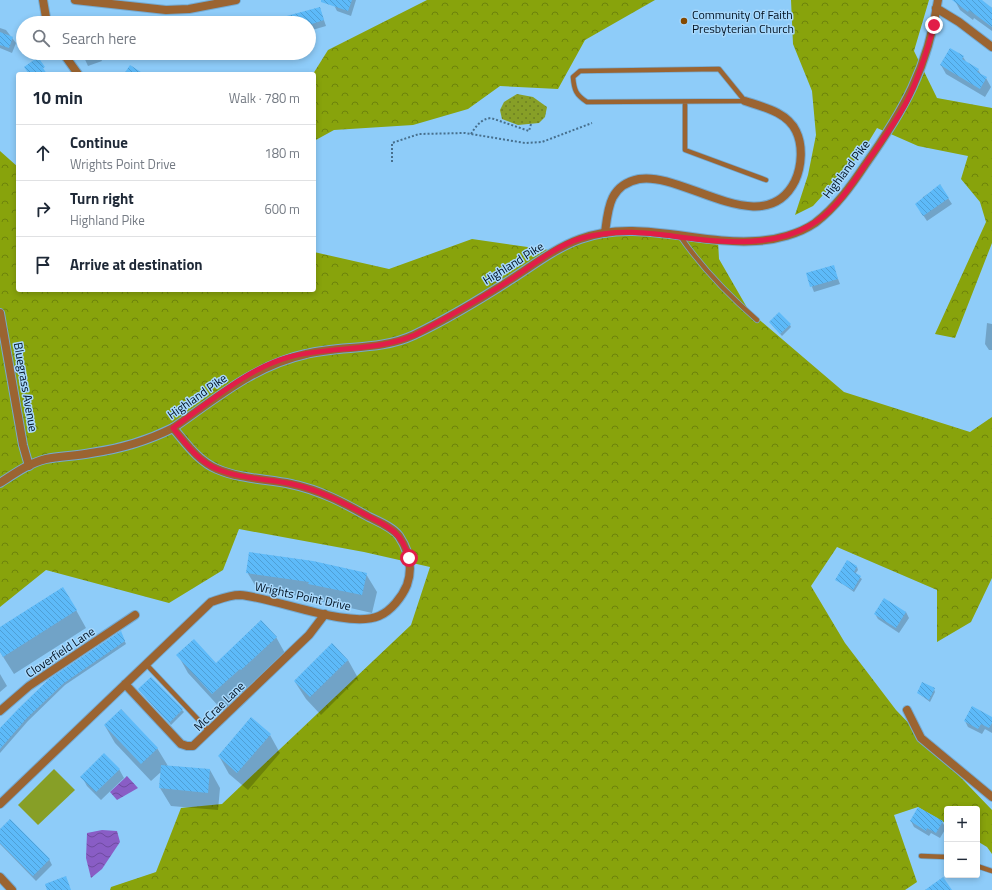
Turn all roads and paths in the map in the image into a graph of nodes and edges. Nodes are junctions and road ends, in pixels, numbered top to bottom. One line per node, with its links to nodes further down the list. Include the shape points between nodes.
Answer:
1 (43, 0): 5 (street)
2 (75, 0): 3 (street, via 166,10 189,10)
3 (236, 0)
4 (937, 4): 6 (street); 17 (street, Highland Pike, via 924,60 907,101 836,205 808,227 770,240 718,241)
5 (46, 16)
6 (992, 47)
7 (68, 60): 8 (street)
8 (77, 72)
9 (745, 101): 10 (lane); 10 (lane, via 719,69 580,71 573,77 574,89 586,102); 16 (street, via 788,118 800,140 797,177 791,189 782,198 769,204 745,206 706,196 669,182 639,179 626,183 613,195 609,203)
10 (685, 102): 15 (lane, via 685,150)
11 (592, 123): 13 (path, via 542,142 525,143)
12 (531, 124): 13 (path, via 529,131 486,118)
13 (471, 134): 14 (path, via 419,134 392,143)
14 (392, 162)
15 (766, 180)
16 (605, 233): 17 (street, Highland Pike, via 647,232); 20 (street, Highland Pike, via 580,239 550,254 454,314 401,341 309,353 266,367 238,382)
17 (680, 236): 19 (lane, via 710,275)
18 (0, 313): 21 (street, Bluegrass Avenue)
19 (757, 320)
20 (173, 428): 21 (street, Highland Pike, via 134,444 93,453 45,459); 23 (street, Wrights Point Drive, via 193,452 217,469 234,475 320,491 398,534 409,558 410,573 406,588 389,610 364,620)
21 (29, 466): 22 (street, Highland Pike)
22 (0, 484)
23 (325, 614): 25 (street, Wrights Point Drive, via 240,595 230,596 210,602); 29 (street, McCrae Lane, via 309,635)
24 (135, 615): 28 (street, Cloverfield Lane, via 29,686)
25 (146, 664): 26 (street, Wrights Point Drive); 29 (lane)
26 (125, 684): 29 (street, McCrae Lane, via 181,744 193,746); 31 (street, Wrights Point Drive)
27 (907, 710): 30 (street, via 921,738)
28 (0, 711)
29 (210, 731)
30 (992, 797)
31 (0, 804)
32 (921, 856): 33 (lane)
33 (944, 857)
34 (980, 867): 35 (lane)
35 (992, 872)
36 (0, 877): 37 (street)
37 (12, 890)

